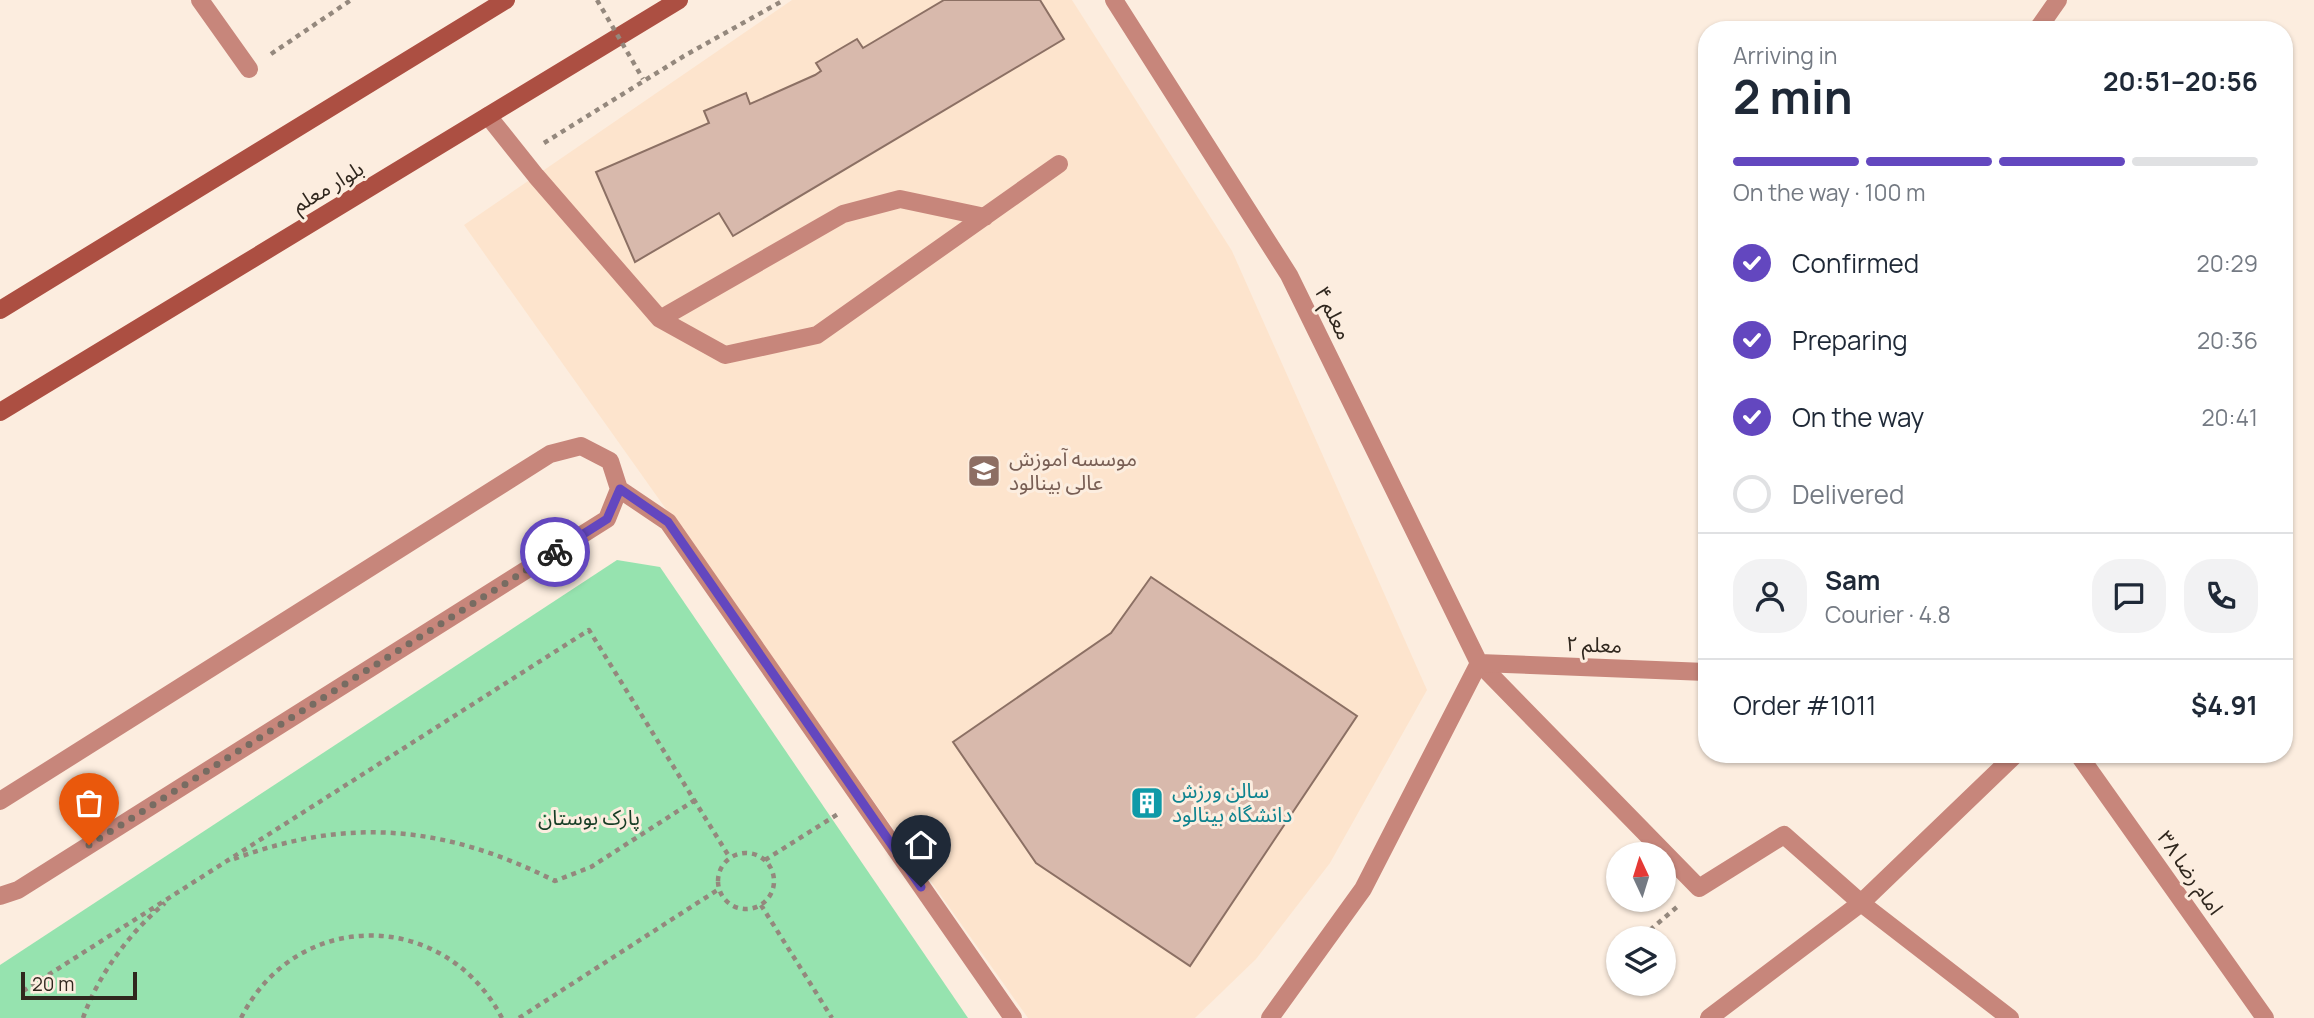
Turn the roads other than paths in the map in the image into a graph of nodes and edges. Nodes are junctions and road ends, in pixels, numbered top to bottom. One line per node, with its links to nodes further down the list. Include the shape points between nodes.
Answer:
1 (200, 0): 7 (street)
2 (506, 0): 11 (main road)
3 (679, 0): 8 (main road, بلوار معلم)
4 (1114, 0): 15 (street, معلم ۴, via 1289,275)
5 (2058, 0): 6 (street)
6 (2043, 21)
7 (249, 69)
8 (488, 116): 12 (street); 13 (main road, بلوار معلم)
9 (1059, 164): 10 (street)
10 (985, 217): 12 (street, via 900,200 843,214); 12 (street, via 817,335 725,355)
11 (0, 310)
12 (660, 319)
13 (0, 412)
14 (620, 489): 19 (street, via 610,461 581,446 550,454); 20 (street, via 607,519 30,883); 22 (street, via 668,522)
15 (1479, 663): 16 (street, معلم ۲); 21 (street, معلم ۴, via 1699,888 1784,835); 23 (street, via 1363,889)
16 (1698, 672)
17 (2007, 763): 21 (street)
18 (2084, 763): 26 (street, امام رضا ۳۸)
19 (0, 801)
20 (0, 897)
21 (1861, 903): 24 (street); 25 (street)
22 (1013, 1018)
23 (1270, 1018)
24 (1709, 1018)
25 (2010, 1018)
26 (2265, 1018)

